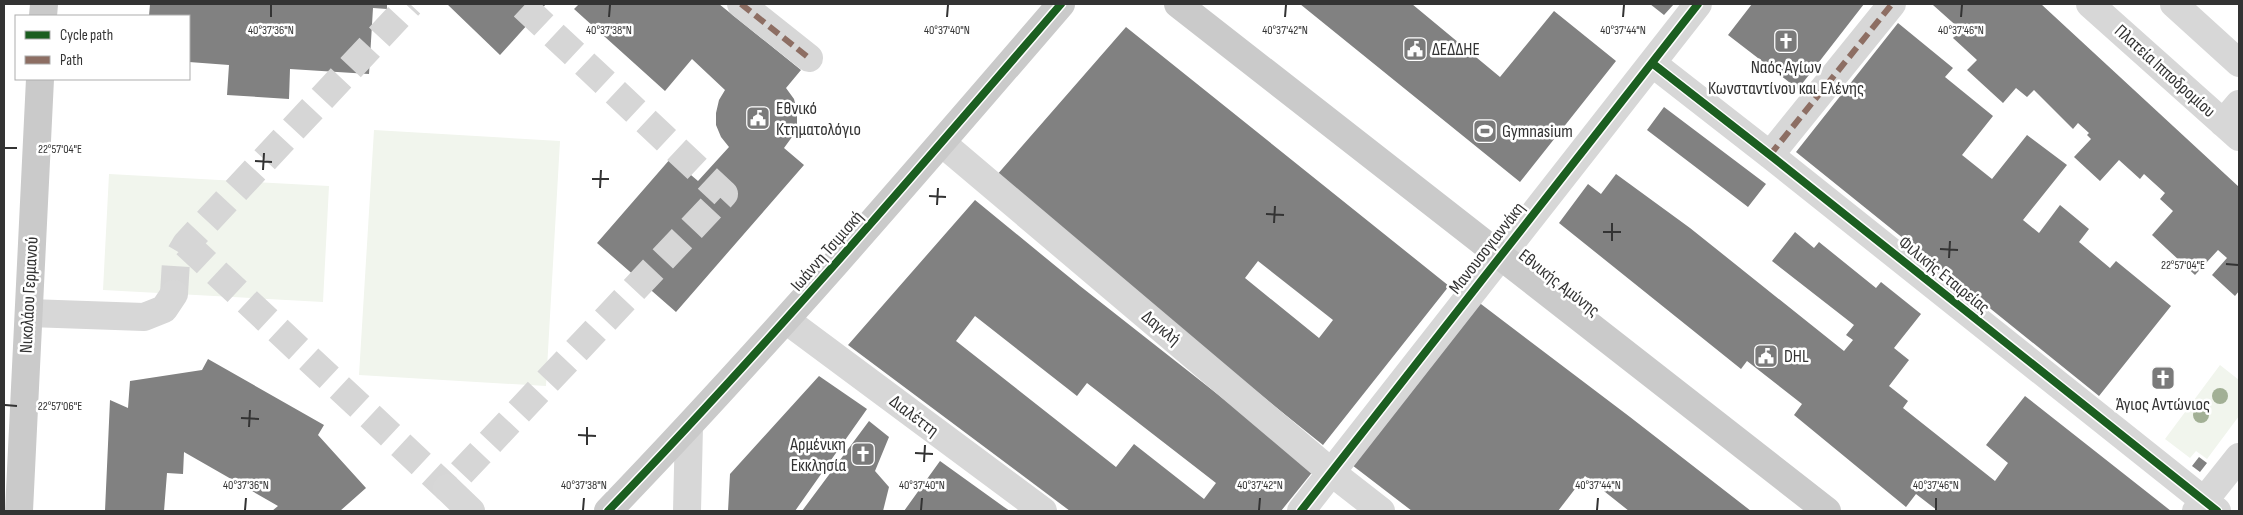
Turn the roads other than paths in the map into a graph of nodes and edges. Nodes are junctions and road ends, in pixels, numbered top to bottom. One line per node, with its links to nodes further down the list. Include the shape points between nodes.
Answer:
1 (741, 4): 8 (street)
2 (1061, 4): 13 (main road, Ιωάννη Τσιμισκή)
3 (1178, 4): 15 (main road, Εθνικής Αμύνης)
4 (1698, 4): 9 (street, Μανουσογιαννάκη)
5 (1892, 4): 14 (street)
6 (2090, 4): 12 (street, Πλατεία Ιπποδρομίου)
7 (2174, 4): 10 (street)
8 (809, 58)
9 (1652, 63): 14 (street, Φιλικής Εταιρείας); 15 (street, Μανουσογιαννάκη)
10 (2239, 63)
11 (40, 80): 17 (main road, Νικολάου Γερμανού)
12 (2234, 121)
13 (942, 143): 18 (main road, Ιωάννη Τσιμισκή); 21 (street, Δαγκλή)
14 (1770, 155): 23 (street, Φιλικής Εταιρείας)
15 (1500, 256): 21 (street, Μανουσογιαννάκη); 31 (main road, Εθνικής Αμύνης)
16 (174, 294): 17 (street, via 164,309 144,317)
17 (29, 313): 24 (main road, Νικολάου Γερμανού)
18 (786, 320): 19 (main road, Ιωάννη Τσιμισκή); 28 (street, Διαλέττη)
19 (689, 427): 26 (main road, Ιωάννη Τσιμισκή); 27 (street)
20 (2239, 457): 23 (street)
21 (1330, 472): 29 (street, Μανουσογιαννάκη); 30 (street, Δαγκλή)
22 (447, 488): 25 (street)
23 (2206, 508)
24 (19, 511)
25 (471, 511)
26 (608, 511)
27 (687, 511)
28 (1043, 511)
29 (1301, 511)
30 (1381, 511)
31 (1827, 511)

